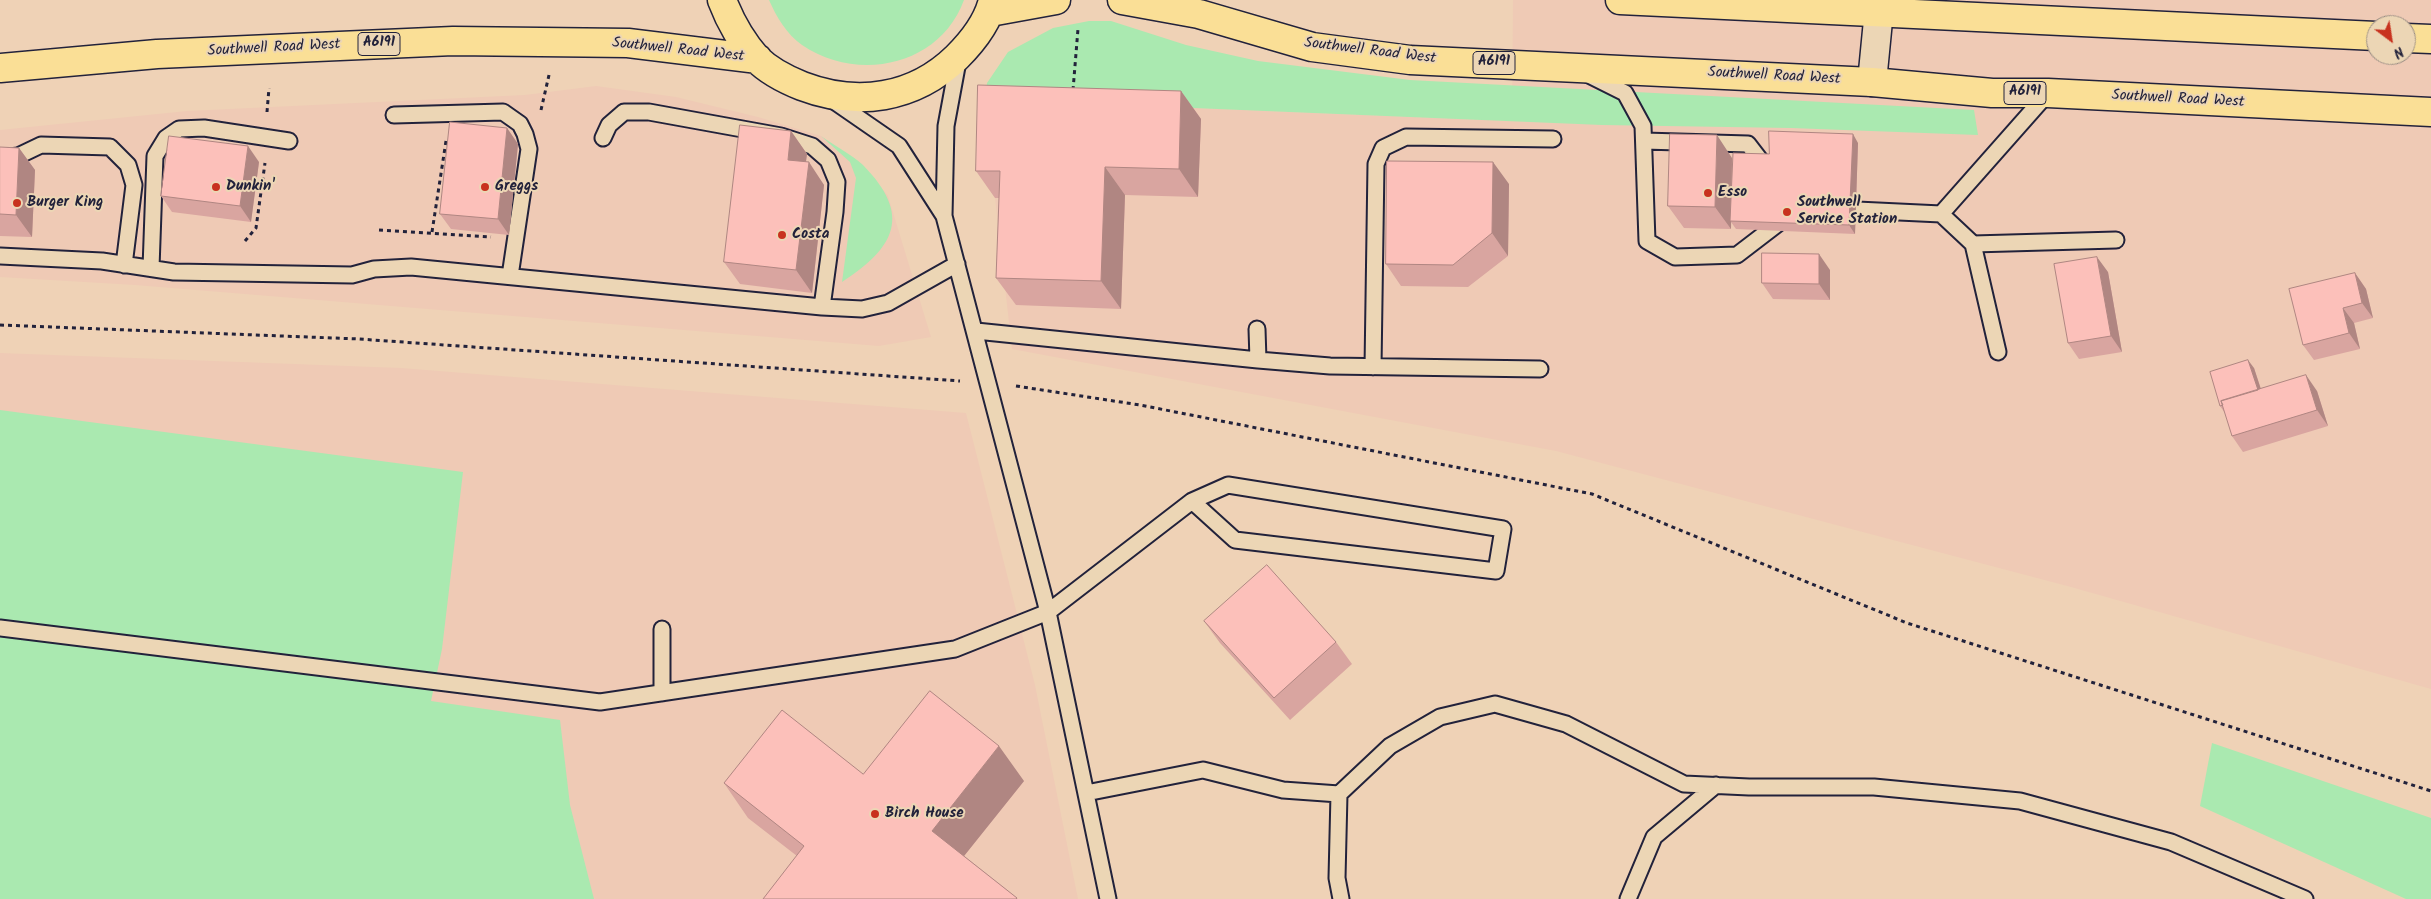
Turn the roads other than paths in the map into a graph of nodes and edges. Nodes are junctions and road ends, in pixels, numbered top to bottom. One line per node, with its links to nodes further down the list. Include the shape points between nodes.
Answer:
1 (722, 0): 11 (main road, via 732,25)
2 (1056, 0): 5 (main road)
3 (1122, 0): 12 (main road, Southwell Road West / A6191, via 1199,14 1312,47 1410,60)
4 (1620, 0): 6 (main road)
5 (992, 6): 10 (main road, via 971,44)
6 (1880, 6): 7 (main road); 14 (street)
7 (2366, 35)
8 (2416, 38): 9 (main road)
9 (2431, 39)
10 (960, 55): 16 (main road, via 943,71 910,89 868,99); 28 (lane, via 946,126)
11 (758, 59): 13 (main road, Southwell Road West / A6191, via 628,43 453,41 157,54); 16 (main road, via 787,80)
12 (1574, 67): 14 (main road, Southwell Road West / A6191); 22 (lane, via 1625,93 1643,126)
13 (0, 68)
14 (1872, 82): 15 (main road, Southwell Road West / A6191, via 1992,93)
15 (2048, 94): 17 (main road, Southwell Road West / A6191); 27 (lane)
16 (826, 95): 28 (lane, via 899,146)
17 (2431, 112)
18 (394, 115): 35 (lane, via 503,112 520,124 529,149)
19 (603, 138): 36 (lane, via 609,125 624,112 650,112 781,136 812,146 828,160 837,182)
20 (1552, 139): 41 (lane, via 1406,137 1383,148 1376,164)
21 (289, 141): 34 (lane, via 204,128 179,129 166,138 155,156)
22 (1644, 141): 24 (lane, via 1748,144); 25 (lane, via 1647,241 1675,258 1737,255)
23 (0, 158): 33 (lane, via 18,156 41,145 110,147 128,165 134,185)
24 (1776, 180)
25 (1799, 208)
26 (1818, 209): 27 (lane)
27 (1941, 214): 30 (lane)
28 (944, 216): 32 (lane)
29 (2116, 240): 30 (lane)
30 (1973, 244): 39 (lane)
31 (0, 256): 33 (lane)
32 (957, 264): 36 (lane, via 888,303 862,309); 38 (lane)
33 (124, 265): 34 (lane)
34 (151, 268): 35 (lane, via 184,272 352,275 374,269 411,267)
35 (510, 276): 36 (lane)
36 (822, 307)
37 (1257, 328): 40 (lane)
38 (976, 331): 40 (lane); 44 (lane)
39 (1998, 352)
40 (1258, 360): 41 (lane)
41 (1373, 367): 42 (lane)
42 (1540, 369)
43 (1192, 501): 43 (lane, via 1228,485 1503,529 1496,571 1235,540); 44 (lane)
44 (1048, 612): 47 (lane, via 955,649); 49 (lane)
45 (0, 628): 47 (lane, via 600,702)
46 (662, 629): 47 (lane)
47 (662, 693)
48 (1716, 785): 50 (lane, via 1684,784 1566,724 1495,704 1440,717 1390,746); 53 (lane, via 1654,837); 54 (lane, via 1874,787 2020,801 2171,842)
49 (1086, 793): 50 (lane, via 1203,770 1283,790); 51 (lane)
50 (1340, 794): 52 (lane, via 1337,878)
51 (1108, 899)
52 (1341, 899)
53 (1628, 899)
54 (2305, 899)

